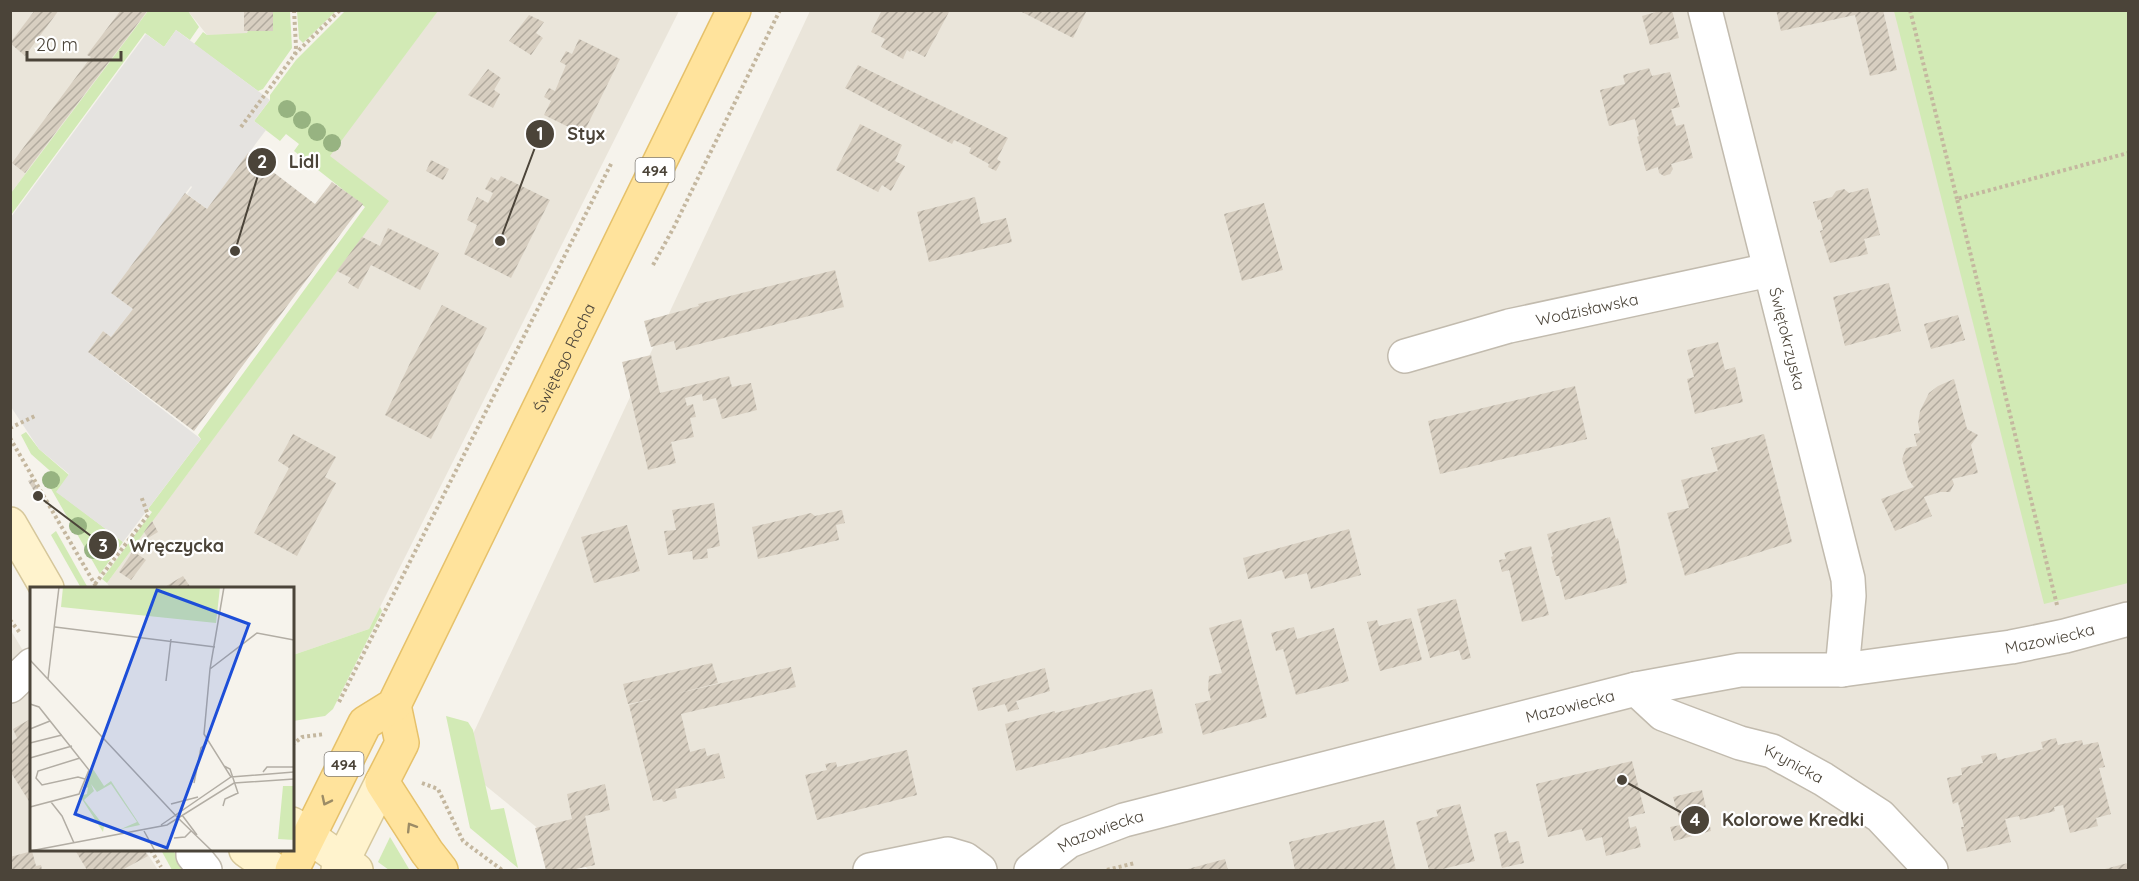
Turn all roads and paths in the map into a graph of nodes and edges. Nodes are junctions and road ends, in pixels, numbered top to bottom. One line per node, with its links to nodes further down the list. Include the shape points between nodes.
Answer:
1 (294, 10): 7 (path)
2 (340, 10): 7 (path)
3 (734, 10): 29 (main road, Świętego Rocha / 494)
4 (780, 10): 12 (path)
5 (1705, 10): 13 (street, Świętokrzyska)
6 (1910, 10): 11 (path)
7 (295, 54): 8 (path)
8 (241, 127)
9 (2128, 153): 11 (path)
10 (612, 162): 28 (path)
11 (1957, 199): 23 (path)
12 (653, 265)
13 (1769, 270): 14 (street, Wodzisławska, via 1509,326); 25 (street, Świętokrzyska, via 1848,579)
14 (1404, 356)
15 (35, 416): 16 (path)
16 (10, 429)
17 (10, 438): 20 (path)
18 (141, 496): 20 (path, via 148,514)
19 (10, 524): 21 (main road)
20 (96, 586)
21 (46, 587)
22 (2128, 619): 23 (street, Mazowiecka)
23 (2065, 636): 25 (street, Mazowiecka)
24 (30, 667): 26 (street)
25 (1842, 670): 27 (street, Mazowiecka, via 1740,670)
26 (10, 686)
27 (1636, 689): 48 (street, Mazowiecka, via 1124,820 1069,842); 50 (street, Krynicka, via 1663,714 1772,751 1823,779 1880,816)
28 (338, 703)
29 (394, 705): 32 (main road, 494, via 402,743); 34 (main road, 494, one-way to 34, via 365,723)
30 (328, 723): 31 (path, via 323,733 302,737)
31 (294, 743)
32 (382, 782): 39 (main road, 494); 44 (main road, one-way to 32)
33 (420, 782): 45 (path, via 438,789 463,841)
34 (301, 830): 39 (main road); 43 (main road)
35 (152, 851): 40 (path)
36 (193, 851): 41 (street)
37 (249, 851): 42 (main road)
38 (1135, 863): 49 (path)
39 (346, 867)
40 (163, 870)
41 (205, 870)
42 (274, 870)
43 (292, 870)
44 (441, 870)
45 (502, 870)
46 (870, 870): 47 (street, via 948,854 965,859)
47 (980, 870)
48 (1031, 870)
49 (1107, 870)
50 (1931, 870)

